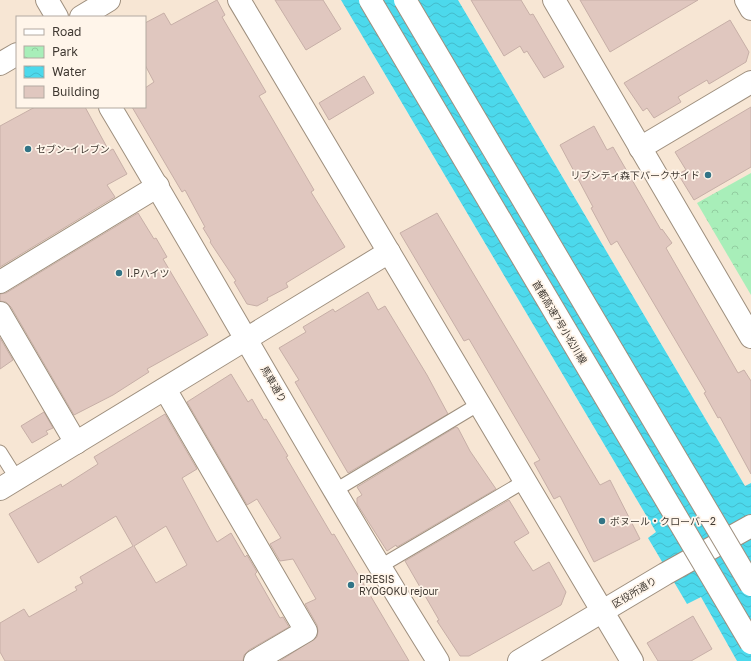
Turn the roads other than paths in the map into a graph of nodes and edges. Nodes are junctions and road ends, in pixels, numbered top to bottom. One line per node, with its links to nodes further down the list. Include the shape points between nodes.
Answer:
1 (46, 0): 9 (main road)
2 (109, 0): 10 (main road)
3 (239, 0): 17 (main road)
4 (370, 0): 33 (main road, 首都高速7号小松川線, bridge)
5 (404, 0): 31 (main road, bridge)
6 (554, 0): 15 (main road)
7 (746, 0): 8 (main road)
8 (751, 9)
9 (56, 16)
10 (83, 16)
11 (16, 55): 12 (main road)
12 (0, 64)
13 (751, 82): 15 (main road)
14 (111, 108): 16 (main road, 馬車通り)
15 (640, 148): 20 (main road)
16 (158, 186): 18 (main road); 21 (main road, 馬車通り)
17 (389, 252): 21 (main road); 23 (main road)
18 (0, 282)
19 (0, 313): 24 (main road)
20 (751, 337)
21 (247, 338): 22 (main road); 28 (main road, 馬車通り)
22 (165, 389): 24 (main road); 34 (main road, via 306,631)
23 (479, 404): 26 (main road); 28 (lane)
24 (76, 443): 27 (main road)
25 (0, 452): 27 (lane)
26 (525, 481): 30 (lane); 32 (main road)
27 (8, 484)
28 (334, 491): 30 (main road, 馬車通り)
29 (751, 526): 32 (main road, 区役所通り, bridge)
30 (379, 567): 35 (main road, 馬車通り)
31 (751, 585)
32 (602, 611): 36 (main road, 区役所通り); 37 (main road)
33 (751, 643)
34 (255, 661)
35 (438, 661)
36 (519, 661)
37 (632, 661)

